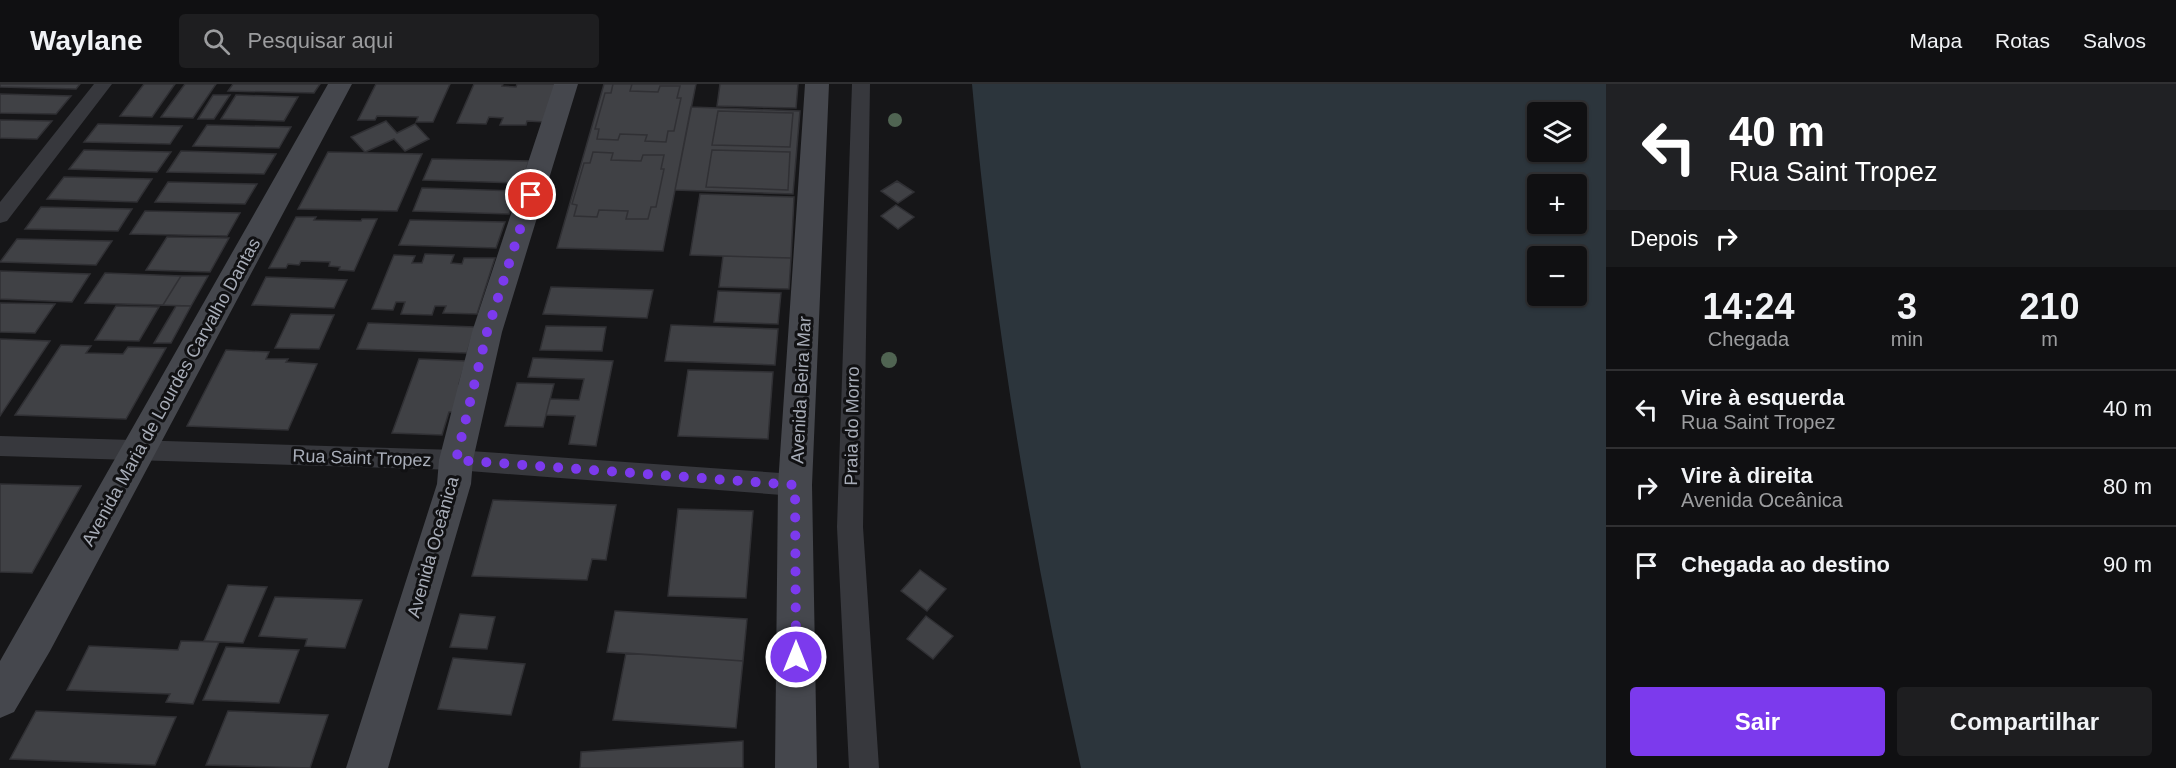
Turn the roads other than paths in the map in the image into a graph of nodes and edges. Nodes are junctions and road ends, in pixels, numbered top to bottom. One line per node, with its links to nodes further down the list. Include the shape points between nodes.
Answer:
1 (104, 84): 6 (street)
2 (340, 84): 8 (street, Avenida Maria de Lourdes Carvalho Dantas)
3 (566, 84): 9 (street, Avenida Oceânica, via 487,332)
4 (818, 84): 10 (street, Avenida Beira Mar)
5 (861, 84): 14 (street, Praia do Morro, via 850,527)
6 (0, 216)
7 (0, 446): 8 (street, Rua Saint Tropez)
8 (138, 452): 9 (street, Rua Saint Tropez); 11 (street, Avenida Maria de Lourdes Carvalho Dantas)
9 (456, 460): 10 (street, Rua Saint Tropez); 12 (street, Avenida Oceânica, via 454,484)
10 (795, 485): 13 (street, Avenida Beira Mar)
11 (0, 699)
12 (367, 768)
13 (796, 768)
14 (864, 768)

